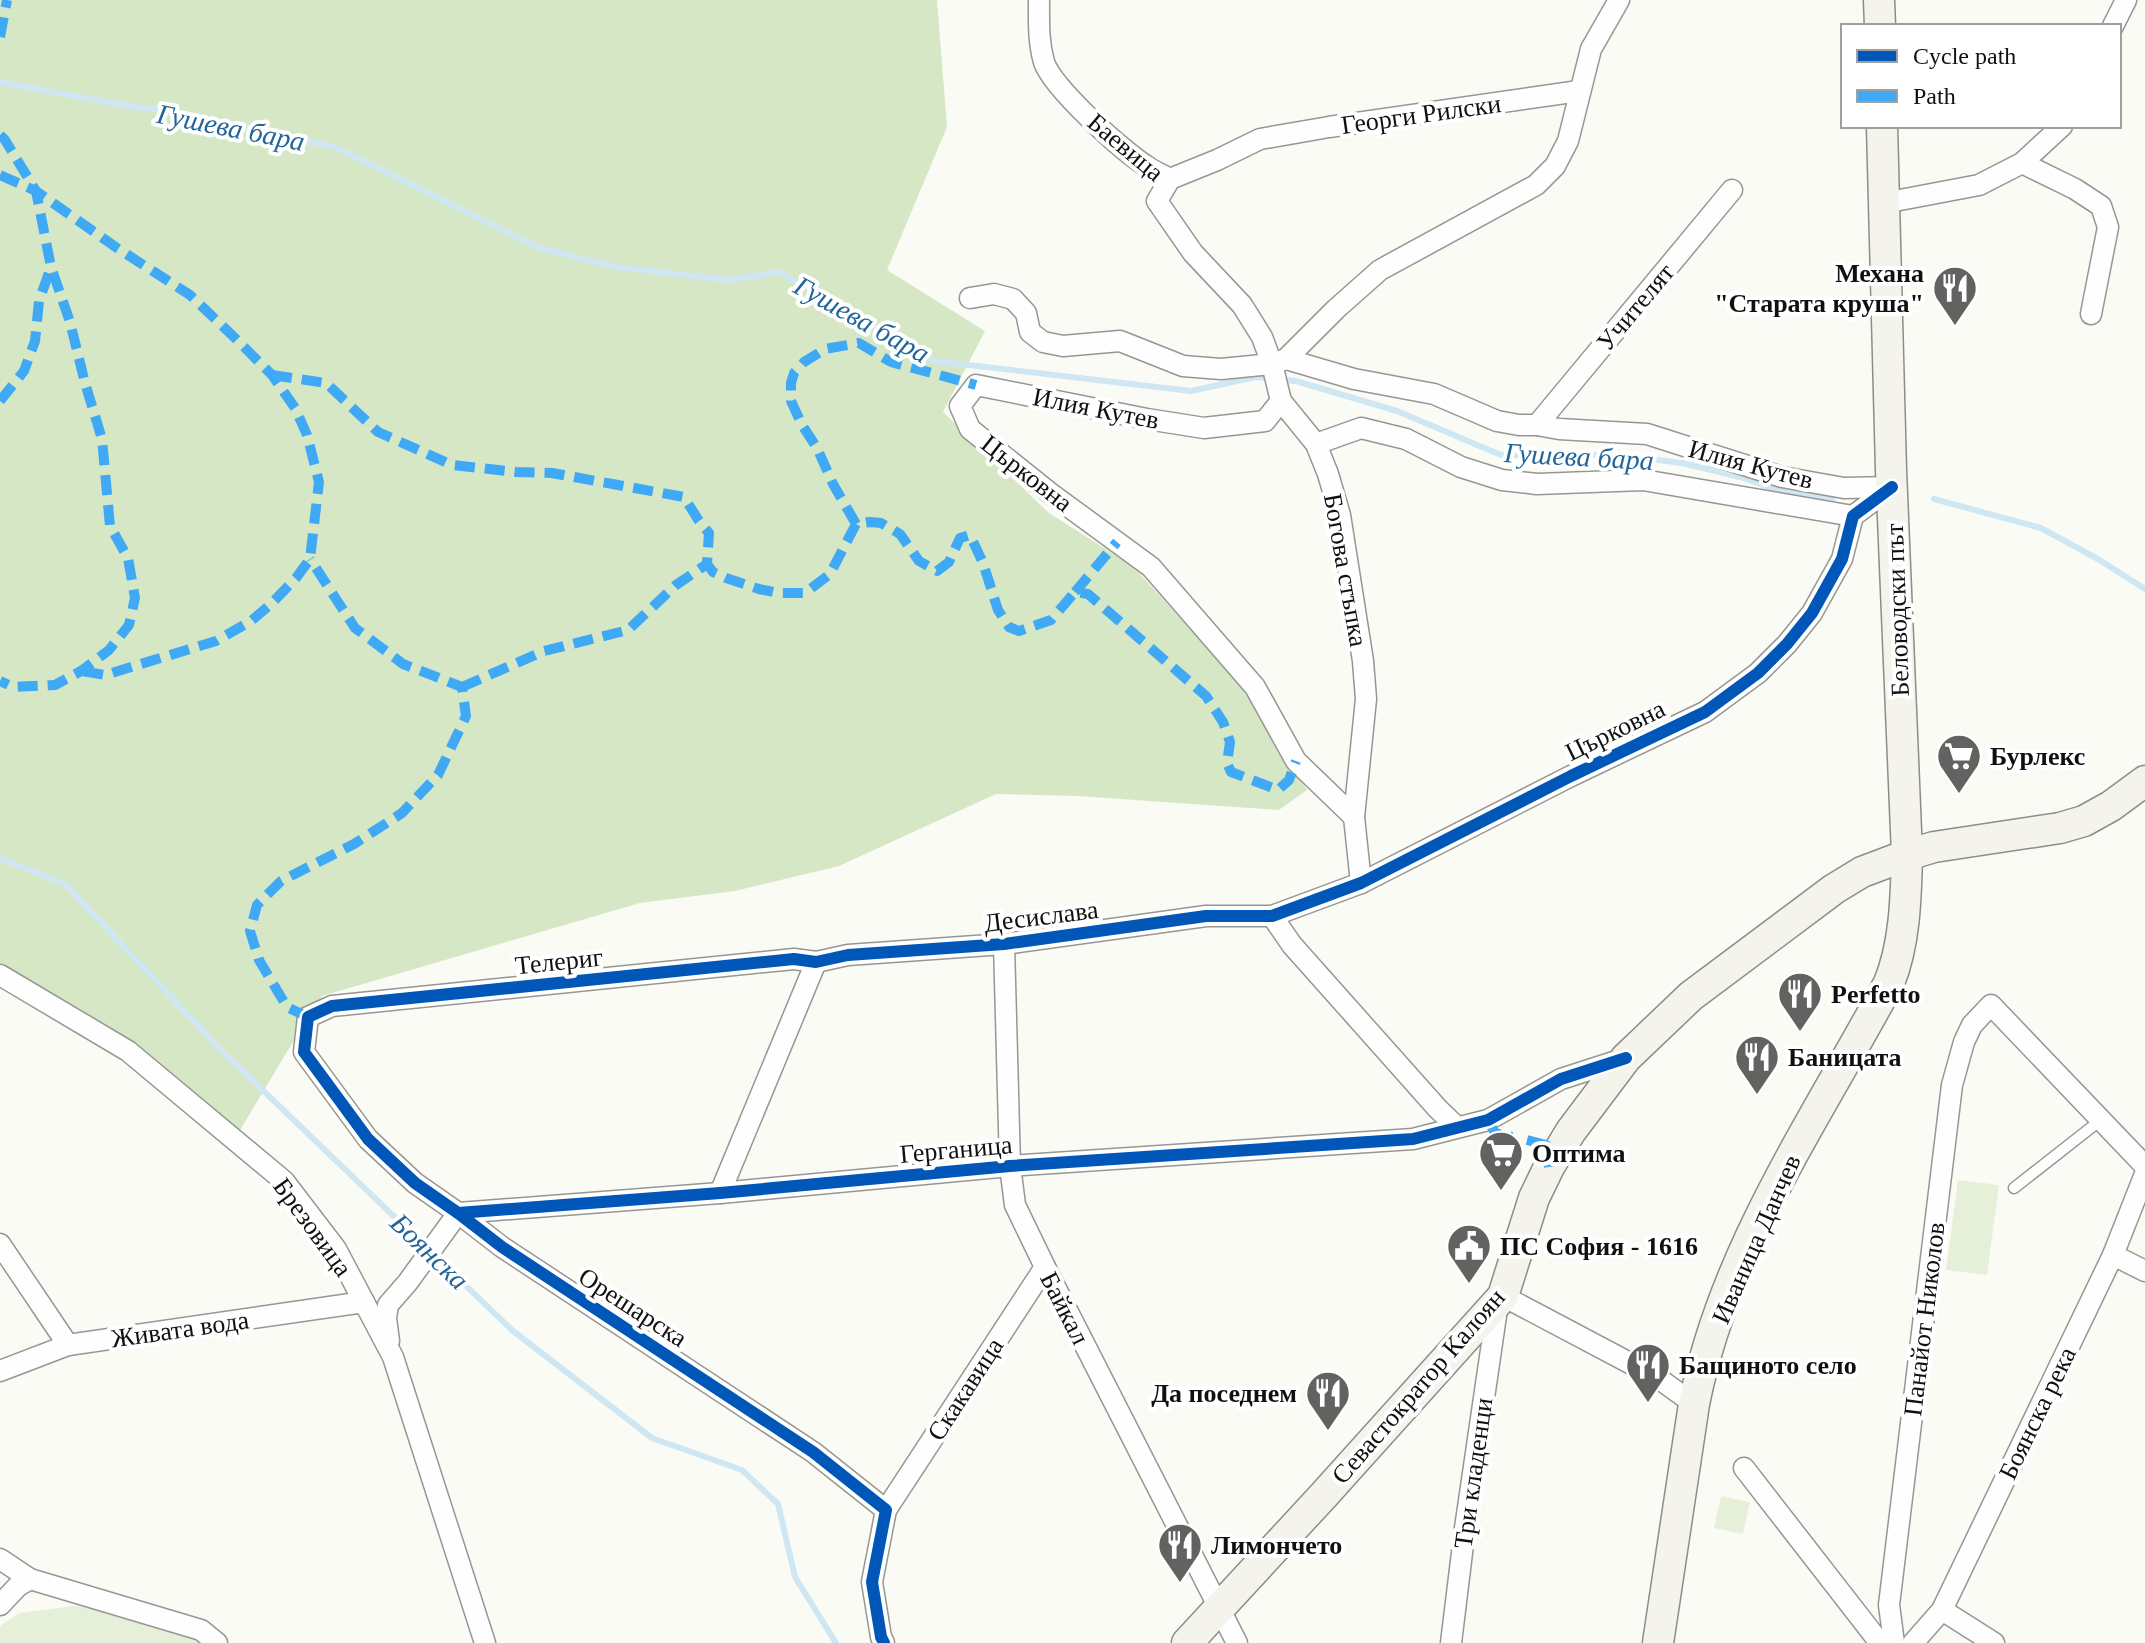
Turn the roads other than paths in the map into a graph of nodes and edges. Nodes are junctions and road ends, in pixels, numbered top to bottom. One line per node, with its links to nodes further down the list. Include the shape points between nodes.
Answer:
1 (1039, 0): 11 (street, Баевица, via 1038,35 1045,65 1058,85 1146,166)
2 (1619, 0): 7 (street, via 1591,49)
3 (1879, 0): 5 (main road)
4 (2126, 0): 6 (street)
5 (1880, 24)
6 (2114, 24)
7 (1579, 91): 11 (street, Георги Рилски, via 1260,139); 16 (street, via 1568,141 1555,166 1536,185 1380,270)
8 (1882, 128): 13 (main road, Беловодски път)
9 (2060, 128): 10 (street)
10 (2022, 163): 13 (street, via 1979,185); 15 (street, via 2101,206 2108,227)
11 (1170, 179): 16 (street, Баевица, via 1157,201 1193,253 1242,305)
12 (1732, 190): 19 (street, Учителят)
13 (1884, 203): 21 (main road, Беловодски път)
14 (970, 298): 16 (street, via 994,294 1013,299 1026,313 1030,332 1043,342 1063,346 1120,341 1183,366 1221,369)
15 (2091, 314)
16 (1279, 361): 17 (street, Богова стъпка); 19 (street, Илия Кутев, via 1434,394 1497,421)
17 (1281, 401): 18 (street, Илия Кутев, via 1265,421 1204,428 976,385); 20 (street, Богова стъпка)
18 (960, 406): 24 (street, Църковна, via 970,429 1151,567 1255,687 1296,761)
19 (1537, 425): 21 (street, Илия Кутев, via 1647,434 1782,477 1844,488)
20 (1316, 444): 22 (street, via 1361,428 1406,439 1461,467 1502,480 1643,480); 24 (street, Богова стъпка, via 1340,515 1363,661 1366,699)
21 (1892, 487): 22 (street); 25 (main road, Беловодски път)
22 (1853, 516): 26 (street, Църковна, via 1842,559 1812,613 1758,673 1705,712)
23 (2145, 781): 25 (main road, Севастократор Калоян, via 2072,825)
24 (1354, 817): 26 (street, Богова стъпка)
25 (1907, 855): 32 (main road, Севастократор Калоян, via 1834,889 1691,996); 50 (main road, Иваница Данчев, via 1895,968 1767,1200 1724,1298)
26 (1361, 883): 27 (street, Църковна)
27 (1272, 916): 28 (street, Десислава, via 1206,916); 34 (street, via 1292,945)
28 (1004, 944): 29 (street, Десислава); 35 (street, Байкал)
29 (816, 962): 31 (street, Телериг, via 794,959 332,1006); 39 (street)
30 (0, 975): 46 (street, Брезовица, via 128,1051 284,1181 336,1249)
31 (308, 1017): 40 (street, Орешарска, via 304,1052 368,1139 415,1183)
32 (1626, 1058): 34 (street, Севастократор Калоян, via 1561,1079 1488,1120); 45 (main road, Севастократор Калоян, via 1549,1167)
33 (2102, 1119): 36 (street); 38 (lane); 66 (street, Панайот Николов, via 1991,1005 1972,1025 1952,1085 1889,1605)
34 (1457, 1127): 35 (street, Герганица, via 1413,1139)
35 (1010, 1166): 39 (street, Герганица); 43 (street, Байкал, via 1015,1205)
36 (2145, 1166)
37 (2145, 1174): 42 (street, Боянска река)
38 (2014, 1188)
39 (720, 1193): 40 (street, Герганица)
40 (458, 1213): 48 (street, via 388,1305); 52 (street, Орешарска, via 813,1452)
41 (0, 1244): 47 (street)
42 (2113, 1255): 44 (street); 57 (street, Боянска река)
43 (1045, 1267): 52 (street, Скакавица); 56 (street, Байкал)
44 (2145, 1271)
45 (1500, 1299): 50 (street, via 1658,1378); 56 (main road, Севастократор Калоян); 63 (street, Три кладенци)
46 (364, 1302): 47 (street, Живата вода); 48 (street, Брезовица)
47 (68, 1345): 49 (street, Живата вода)
48 (393, 1357): 59 (street, Брезовица)
49 (0, 1371)
50 (1694, 1404): 64 (main road, Иваница Данчев)
51 (1744, 1468): 65 (street)
52 (886, 1510): 60 (street, via 872,1582)
53 (0, 1559): 54 (street)
54 (30, 1579): 55 (street); 58 (street, via 201,1630)
55 (0, 1605)
56 (1220, 1608): 61 (main road, Севастократор Калоян); 62 (street, Байкал)
57 (1942, 1610): 67 (street, Боянска река); 68 (street)
58 (217, 1643)
59 (485, 1643)
60 (884, 1643)
61 (1187, 1643)
62 (1237, 1643)
63 (1451, 1643)
64 (1658, 1643)
65 (1880, 1643)
66 (1894, 1643)
67 (1913, 1643)
68 (1994, 1643)

